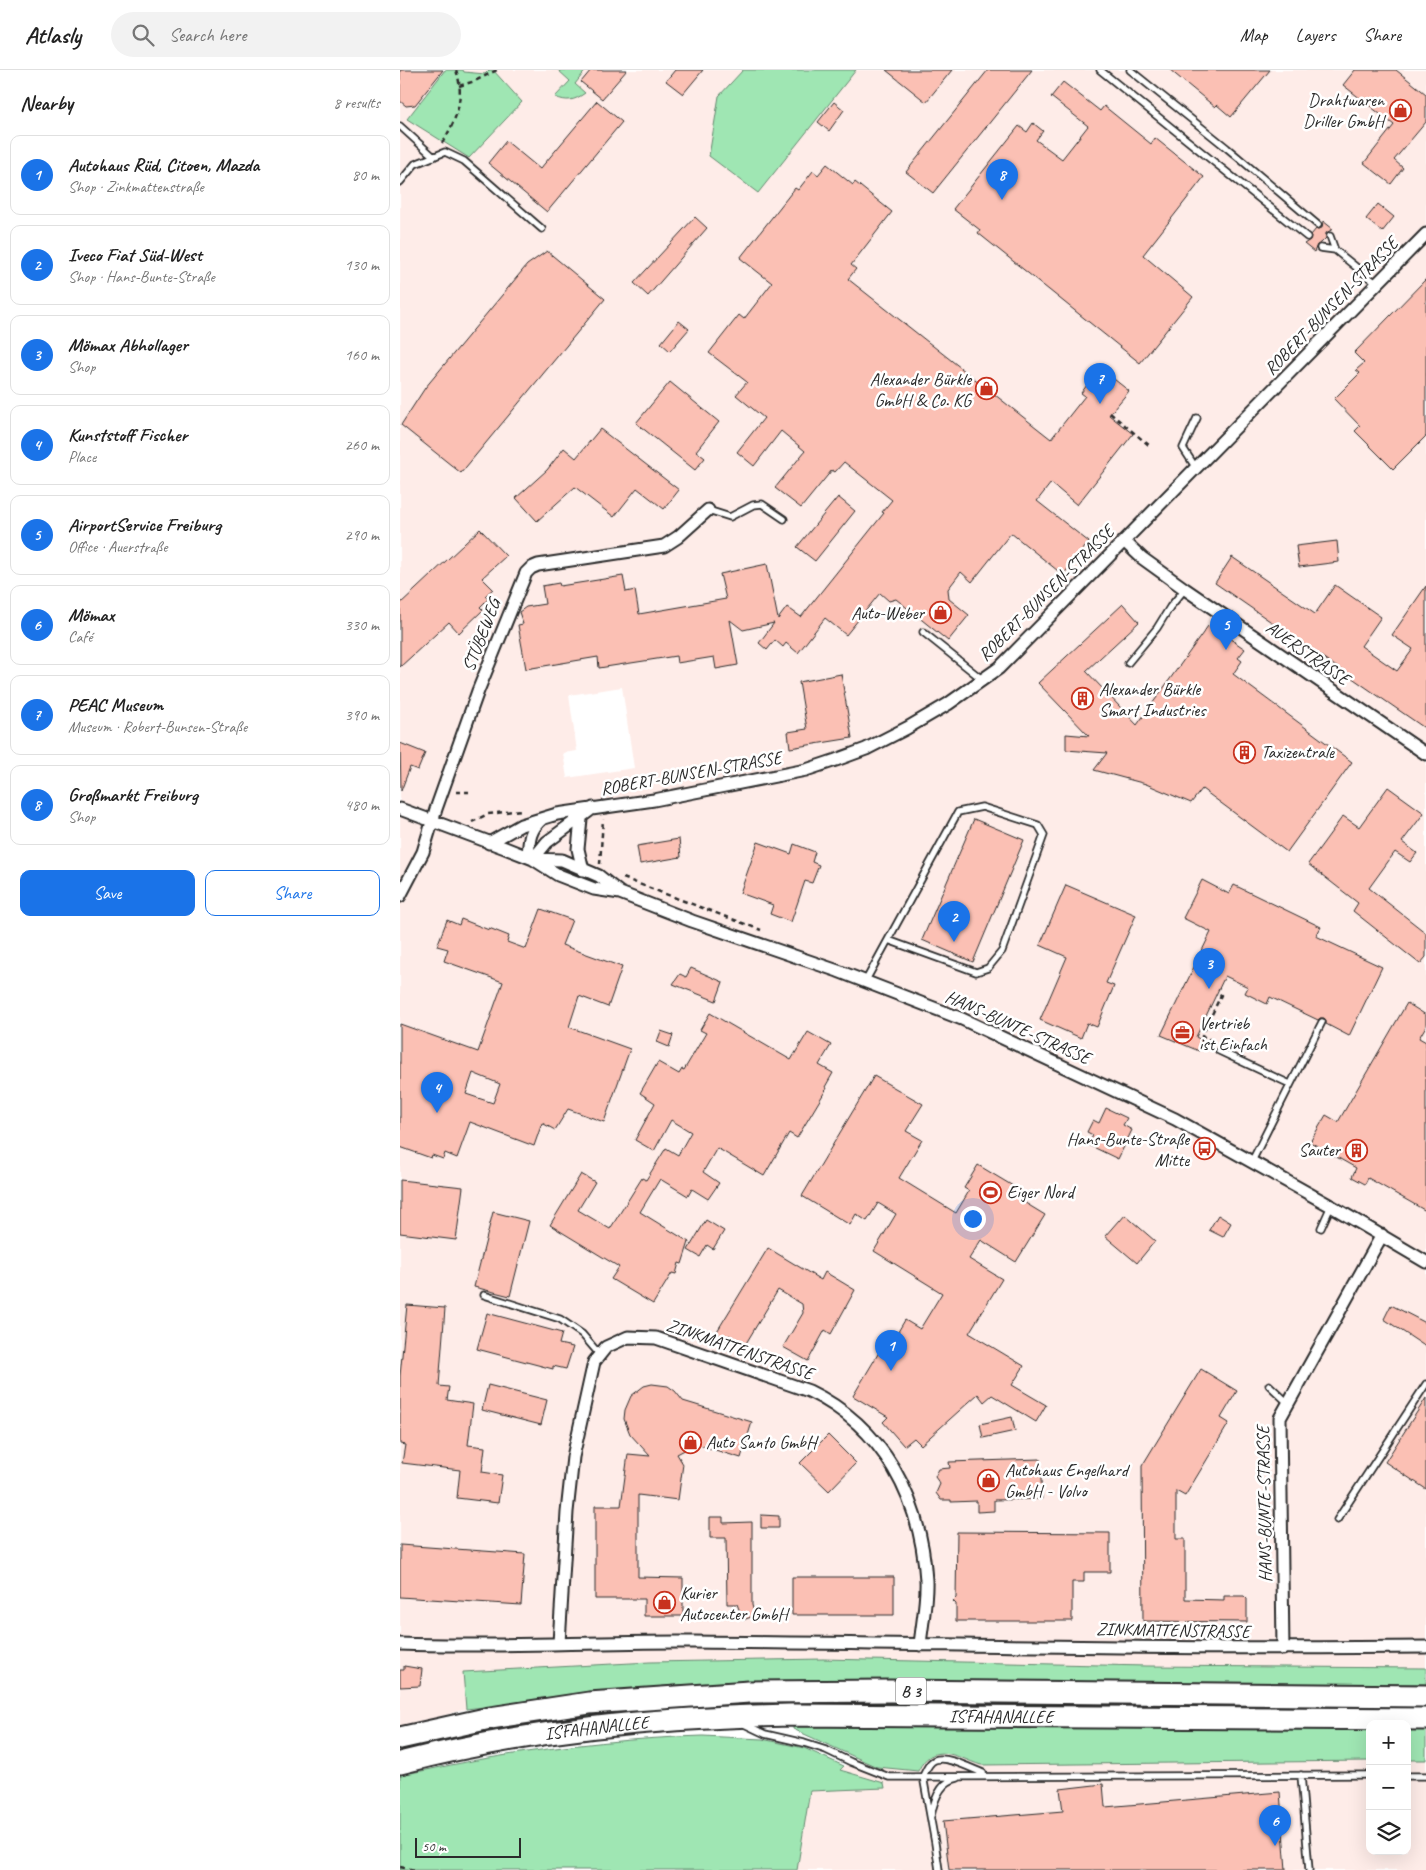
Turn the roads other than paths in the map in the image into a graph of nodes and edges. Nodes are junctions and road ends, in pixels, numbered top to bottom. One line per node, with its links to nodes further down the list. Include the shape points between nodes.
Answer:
1 (1100, 70): 10 (lane)
2 (1130, 70): 6 (lane)
3 (400, 126): 4 (lane)
4 (434, 157): 5 (lane, via 415,164); 7 (lane, via 445,152 464,161)
5 (400, 182)
6 (1318, 225)
7 (542, 229)
8 (1426, 234): 13 (street, ROBERT-BUNSEN-STRASSE)
9 (1330, 236): 12 (lane)
10 (1307, 237)
11 (1320, 248): 12 (lane)
12 (1335, 250): 13 (lane)
13 (1377, 284): 15 (street, ROBERT-BUNSEN-STRASSE)
14 (1197, 418): 15 (lane, via 1183,448)
15 (1196, 468): 18 (street, ROBERT-BUNSEN-STRASSE)
16 (708, 510): 17 (lane, via 730,517 762,504); 28 (street, STÜBEWEG, via 664,546 538,565 526,573 478,691)
17 (784, 519)
18 (1124, 541): 19 (street, AUERSTRASSE); 22 (street, ROBERT-BUNSEN-STRASSE, via 1000,668)
19 (1185, 589): 21 (lane); 23 (street, AUERSTRASSE)
20 (923, 632): 22 (lane)
21 (1128, 663)
22 (983, 680): 24 (street, ROBERT-BUNSEN-STRASSE, via 948,704 866,749 806,770)
23 (1426, 754)
24 (598, 808): 26 (street, ROBERT-BUNSEN-STRASSE); 27 (street, ROBERT-BUNSEN-STRASSE)
25 (400, 809): 28 (street, HANS-BUNTE-STRASSE)
26 (543, 818): 29 (street, ROBERT-BUNSEN-STRASSE, via 521,825); 30 (street, via 534,826 530,836)
27 (581, 819): 30 (street, ROBERT-BUNSEN-STRASSE); 31 (street, via 578,849)
28 (433, 822): 29 (street, HANS-BUNTE-STRASSE); 33 (street, STÜBEWEG, via 423,852)
29 (489, 843): 30 (street, HANS-BUNTE-STRASSE)
30 (530, 858): 31 (street, HANS-BUNTE-STRASSE, via 562,860); 32 (street, HANS-BUNTE-STRASSE, via 558,874 594,888)
31 (583, 870): 32 (street, HANS-BUNTE-STRASSE, via 599,876)
32 (620, 893): 35 (street, HANS-BUNTE-STRASSE)
33 (400, 896)
34 (888, 940): 34 (lane, via 976,972 988,968 1002,951 1044,835 1038,825 982,807 958,812); 35 (lane)
35 (866, 982): 39 (street, HANS-BUNTE-STRASSE, via 1008,1040 1160,1111)
36 (1322, 1022): 38 (lane)
37 (1219, 1051): 38 (lane)
38 (1290, 1084): 39 (lane)
39 (1252, 1161): 40 (street, HANS-BUNTE-STRASSE)
40 (1332, 1206): 41 (lane); 42 (street, HANS-BUNTE-STRASSE)
41 (1321, 1228)
42 (1382, 1235): 43 (street, HANS-BUNTE-STRASSE); 48 (street, HANS-BUNTE-STRASSE)
43 (1426, 1262)
44 (484, 1295): 45 (lane, via 560,1319 582,1334)
45 (600, 1355): 50 (street, via 594,1362 573,1458); 52 (street, ZINKMATTENSTRASSE, via 606,1347 628,1337 656,1338 809,1391 852,1418 891,1462 917,1521 926,1582)
46 (1426, 1384): 49 (lane)
47 (1269, 1385): 48 (lane)
48 (1288, 1402): 54 (street, HANS-BUNTE-STRASSE, via 1280,1418)
49 (1337, 1520)
50 (559, 1643): 51 (street, ZINKMATTENSTRASSE, via 469,1647); 52 (street, ZINKMATTENSTRASSE)
51 (400, 1644)
52 (920, 1645): 54 (street, ZINKMATTENSTRASSE)
53 (1426, 1647): 54 (street, ZINKMATTENSTRASSE)
54 (1283, 1649)
55 (1426, 1696): 58 (highway, ISFAHANALLEE / B 3, via 749,1692 580,1704 490,1718)
56 (727, 1717): 57 (highway, ISFAHANALLEE / B 3); 59 (highway, ISFAHANALLEE / B 3, via 622,1723 540,1734); 64 (lane, via 765,1734 826,1750 889,1777)
57 (1426, 1719)
58 (400, 1738)
59 (400, 1763)
60 (976, 1775): 61 (lane); 64 (lane); 67 (lane, via 954,1779 942,1787)
61 (987, 1775): 62 (lane); 64 (lane, via 944,1759 935,1760 927,1766)
62 (1301, 1775): 63 (lane); 69 (lane)
63 (1366, 1775)
64 (923, 1776): 67 (lane)
65 (1411, 1776): 66 (lane)
66 (1426, 1776)
67 (930, 1818): 68 (lane)
68 (939, 1870)
69 (1308, 1870)

